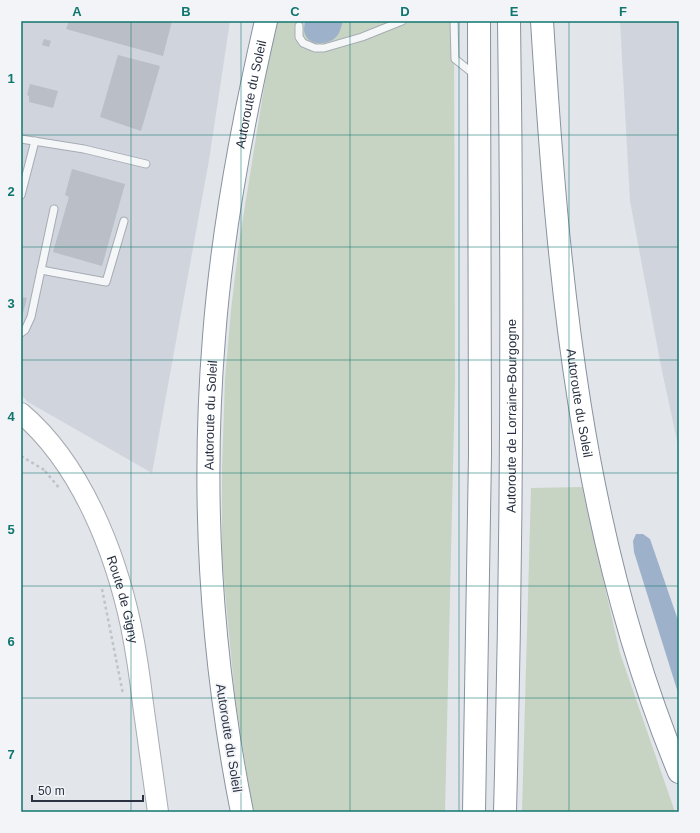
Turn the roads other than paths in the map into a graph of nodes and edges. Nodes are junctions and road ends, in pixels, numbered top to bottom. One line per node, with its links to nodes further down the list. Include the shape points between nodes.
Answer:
1 (266, 21): 20 (highway, Autoroute du Soleil, via 242,132 228,217 214,335 209,422 209,539 214,626 227,728)
2 (402, 21): 7 (lane, via 362,37 324,48 315,48 303,43 299,37)
3 (454, 21): 8 (lane, via 455,58)
4 (479, 21): 8 (highway)
5 (509, 21): 22 (highway, Autoroute de Lorraine-Bourgogne, via 511,437)
6 (542, 21): 18 (highway, Autoroute du Soleil, via 558,243 583,427 605,534 624,609 647,684)
7 (299, 26)
8 (480, 78): 21 (highway, via 480,461)
9 (21, 139): 10 (lane)
10 (35, 142): 11 (lane, via 84,149); 12 (lane)
11 (146, 164)
12 (21, 195)
13 (54, 209): 15 (lane)
14 (124, 221): 15 (lane, via 106,282)
15 (41, 270): 16 (lane, via 31,316)
16 (21, 333)
17 (21, 413): 19 (street, Route de Gigny, via 66,464 90,506 107,546 131,625)
18 (679, 772)
19 (158, 812)
20 (242, 812)
21 (474, 812)
22 (505, 812)

